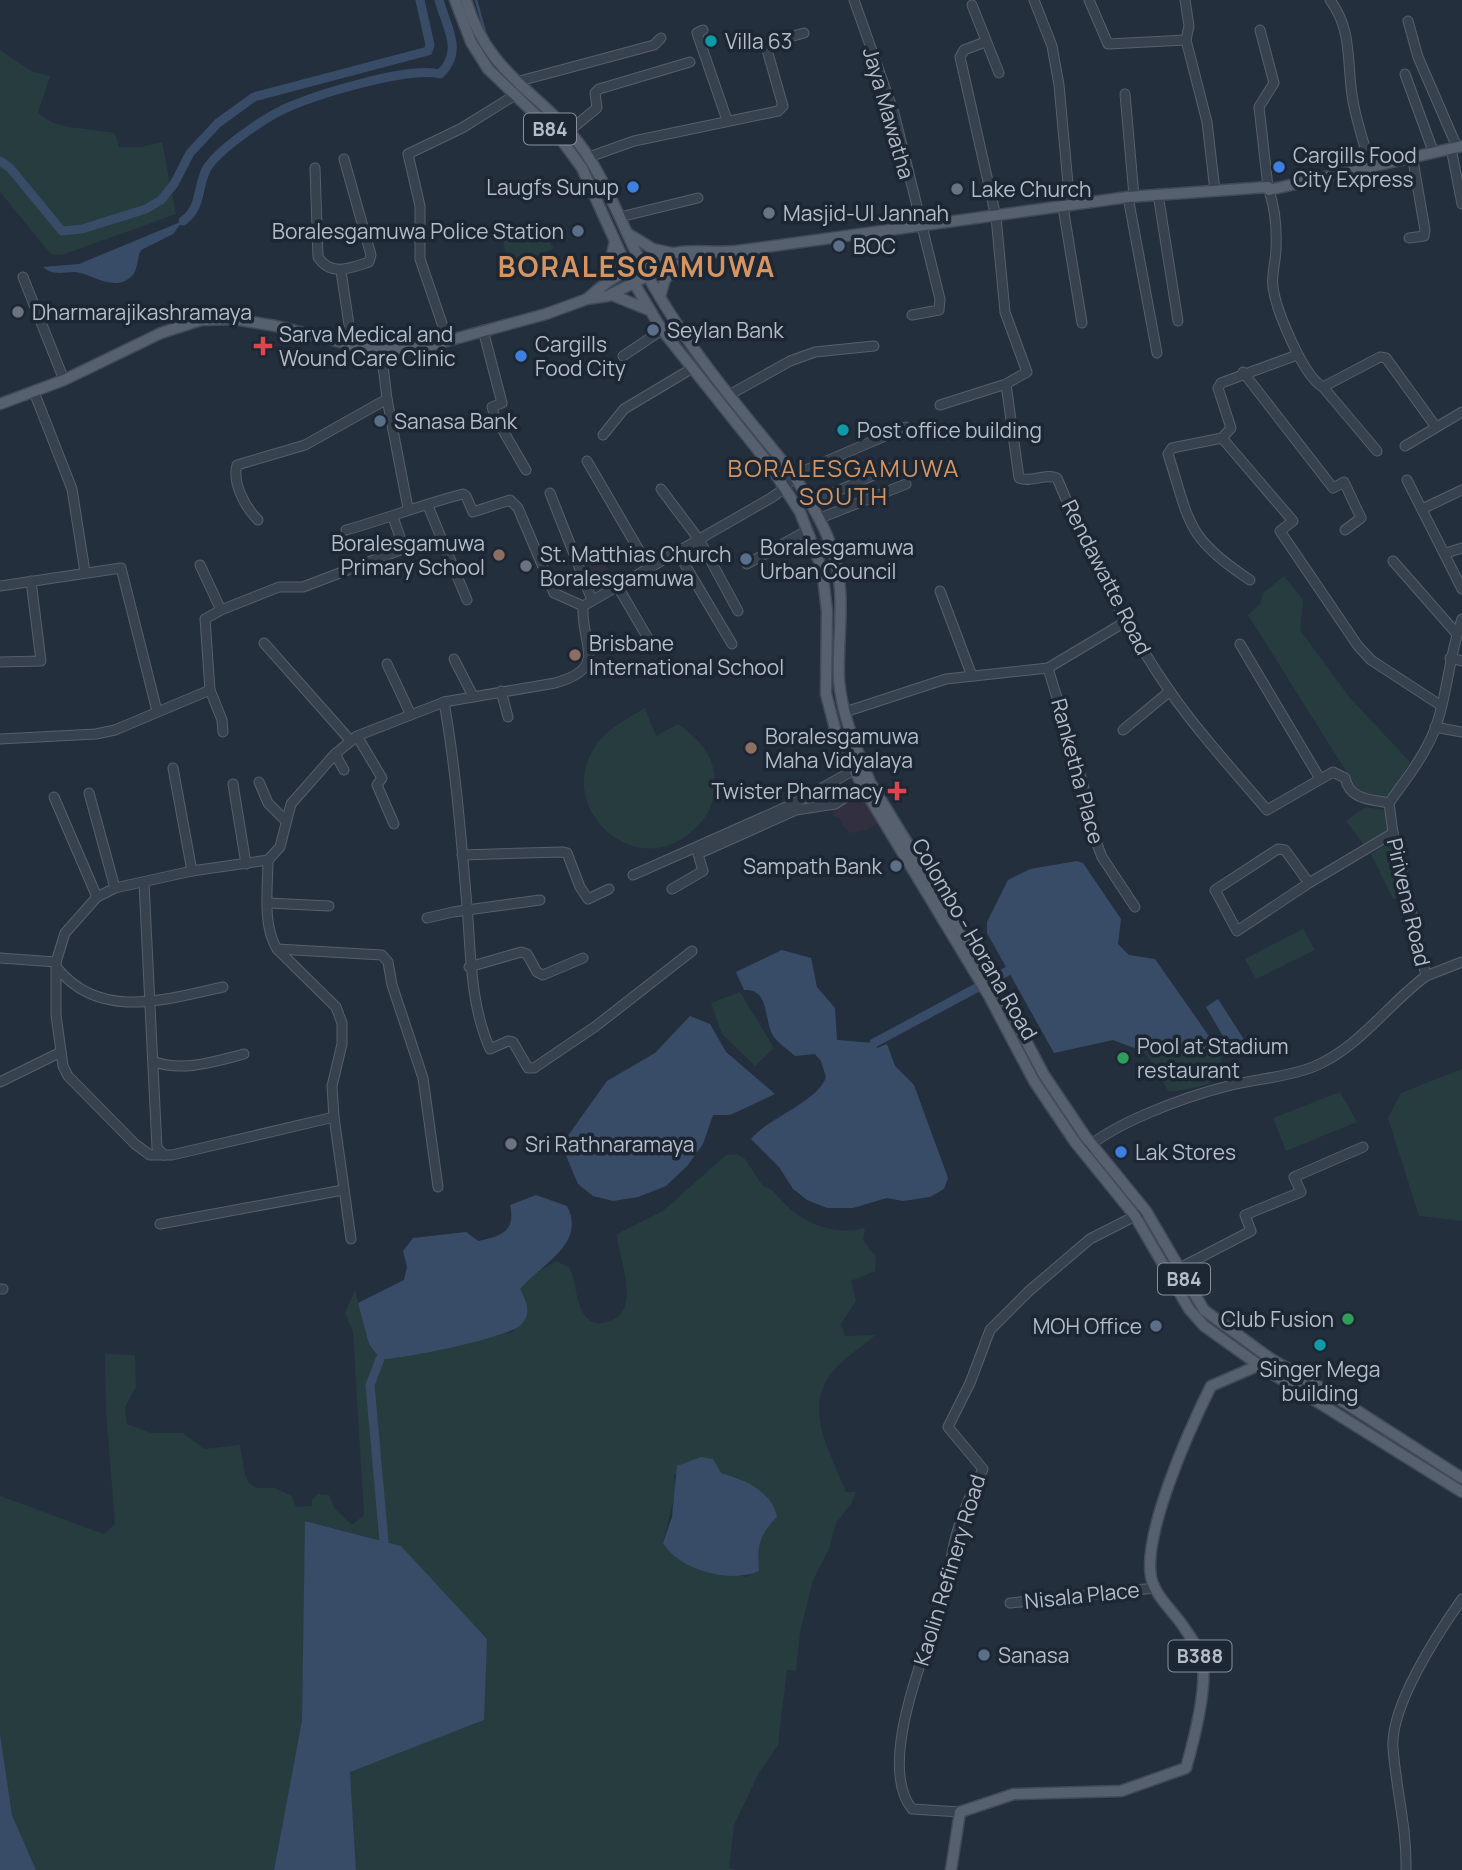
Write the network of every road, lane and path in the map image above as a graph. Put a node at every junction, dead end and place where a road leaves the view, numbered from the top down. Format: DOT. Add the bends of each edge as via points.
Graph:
graph roads {
  1 [pos="455,0"];
  2 [pos="466,0"];
  3 [pos="854,0"];
  4 [pos="1034,0"];
  5 [pos="1089,0"];
  6 [pos="1185,0"];
  7 [pos="1331,0"];
  8 [pos="972,5"];
  9 [pos="1408,21"];
  10 [pos="703,30"];
  11 [pos="1260,30"];
  12 [pos="804,33"];
  13 [pos="662,38"];
  14 [pos="1186,40"];
  15 [pos="985,42"];
  16 [pos="691,62"];
  17 [pos="999,73"];
  18 [pos="1405,75"];
  19 [pos="516,82"];
  20 [pos="1125,94"];
  21 [pos="515,95"];
  22 [pos="727,120"];
  23 [pos="564,135"];
  24 [pos="1457,147"];
  25 [pos="1433,151"];
  26 [pos="1412,155"];
  27 [pos="589,157"];
  28 [pos="344,159"];
  29 [pos="1370,165"];
  30 [pos="314,167"];
  31 [pos="1268,188"];
  32 [pos="1215,191"];
  33 [pos="1158,194"];
  34 [pos="1131,197"];
  35 [pos="698,198"];
  36 [pos="1462,204"];
  37 [pos="1066,206"];
  38 [pos="620,217"];
  39 [pos="996,217"];
  40 [pos="920,226"];
  41 [pos="627,233"];
  42 [pos="1409,238"];
  43 [pos="614,239"];
  44 [pos="711,253"];
  45 [pos="673,254"];
  46 [pos="641,264"];
  47 [pos="678,266"];
  48 [pos="341,271"];
  49 [pos="628,271"];
  50 [pos="647,276"];
  51 [pos="23,277"];
  52 [pos="606,283"];
  53 [pos="634,283"];
  54 [pos="612,295"];
  55 [pos="660,297"];
  56 [pos="587,299"];
  57 [pos="649,310"];
  58 [pos="912,315"];
  59 [pos="1178,321"];
  60 [pos="1082,323"];
  61 [pos="484,330"];
  62 [pos="662,330"];
  63 [pos="449,341"];
  64 [pos="352,345"];
  65 [pos="874,346"];
  66 [pos="382,349"];
  67 [pos="1157,353"];
  68 [pos="1297,355"];
  69 [pos="623,356"];
  70 [pos="691,369"];
  71 [pos="1243,372"];
  72 [pos="64,380"];
  73 [pos="1006,384"];
  74 [pos="1323,387"];
  75 [pos="34,392"];
  76 [pos="729,395"];
  77 [pos="387,399"];
  78 [pos="0,404"];
  79 [pos="940,405"];
  80 [pos="1462,412"];
  81 [pos="906,427"];
  82 [pos="1436,427"];
  83 [pos="603,435"];
  84 [pos="1222,438"];
  85 [pos="1405,446"];
  86 [pos="1377,451"];
  87 [pos="587,461"];
  88 [pos="890,468"];
  89 [pos="526,470"];
  90 [pos="794,475"];
  91 [pos="1407,480"];
  92 [pos="906,484"];
  93 [pos="786,488"];
  94 [pos="661,489"];
  95 [pos="1462,489"];
  96 [pos="550,494"];
  97 [pos="810,503"];
  98 [pos="428,506"];
  99 [pos="408,508"];
  100 [pos="1422,509"];
  101 [pos="393,517"];
  102 [pos="818,519"];
  103 [pos="258,520"];
  104 [pos="346,530"];
  105 [pos="808,530"];
  106 [pos="1345,530"];
  107 [pos="700,541"];
  108 [pos="1462,548"];
  109 [pos="678,553"];
  110 [pos="1446,553"];
  111 [pos="1393,561"];
  112 [pos="747,564"];
  113 [pos="201,565"];
  114 [pos="650,569"];
  115 [pos="85,572"];
  116 [pos="1250,580"];
  117 [pos="31,581"];
  118 [pos="0,586"];
  119 [pos="618,587"];
  120 [pos="1462,589"];
  121 [pos="940,591"];
  122 [pos="467,600"];
  123 [pos="592,600"];
  124 [pos="583,606"];
  125 [pos="221,610"];
  126 [pos="738,611"];
  127 [pos="1462,619"];
  128 [pos="1125,622"];
  129 [pos="1457,634"];
  130 [pos="649,640"];
  131 [pos="264,643"];
  132 [pos="732,643"];
  133 [pos="1241,643"];
  134 [pos="1450,658"];
  135 [pos="454,659"];
  136 [pos="1462,661"];
  137 [pos="0,662"];
  138 [pos="387,664"];
  139 [pos="1048,668"];
  140 [pos="972,676"];
  141 [pos="210,690"];
  142 [pos="501,691"];
  143 [pos="1170,691"];
  144 [pos="473,696"];
  145 [pos="444,702"];
  146 [pos="1440,705"];
  147 [pos="157,711"];
  148 [pos="845,712"];
  149 [pos="411,713"];
  150 [pos="508,717"];
  151 [pos="1436,727"];
  152 [pos="1123,730"];
  153 [pos="223,732"];
  154 [pos="1462,732"];
  155 [pos="353,738"];
  156 [pos="0,739"];
  157 [pos="335,754"];
  158 [pos="173,768"];
  159 [pos="344,770"];
  160 [pos="854,770"];
  161 [pos="1319,777"];
  162 [pos="259,782"];
  163 [pos="233,784"];
  164 [pos="863,786"];
  165 [pos="89,793"];
  166 [pos="54,797"];
  167 [pos="1389,803"];
  168 [pos="286,821"];
  169 [pos="394,824"];
  170 [pos="1393,833"];
  171 [pos="462,855"];
  172 [pos="268,860"];
  173 [pos="246,864"];
  174 [pos="192,871"];
  175 [pos="633,875"];
  176 [pos="144,883"];
  177 [pos="1309,883"];
  178 [pos="116,888"];
  179 [pos="609,889"];
  180 [pos="672,889"];
  181 [pos="97,897"];
  182 [pos="540,900"];
  183 [pos="268,903"];
  184 [pos="329,906"];
  185 [pos="1135,907"];
  186 [pos="467,910"];
  187 [pos="427,918"];
  188 [pos="277,949"];
  189 [pos="692,951"];
  190 [pos="0,958"];
  191 [pos="583,958"];
  192 [pos="1462,962"];
  193 [pos="57,965"];
  194 [pos="469,967"];
  195 [pos="981,973"];
  196 [pos="1426,976"];
  197 [pos="223,987"];
  198 [pos="993,993"];
  199 [pos="150,1003"];
  200 [pos="61,1052"];
  201 [pos="244,1054"];
  202 [pos="155,1062"];
  203 [pos="0,1082"];
  204 [pos="334,1117"];
  205 [pos="1091,1143"];
  206 [pos="1363,1147"];
  207 [pos="1083,1152"];
  208 [pos="164,1155"];
  209 [pos="438,1187"];
  210 [pos="343,1190"];
  211 [pos="1140,1214"];
  212 [pos="160,1224"];
  213 [pos="351,1239"];
  214 [pos="1178,1269"];
  215 [pos="1271,1359"];
  216 [pos="1260,1366"];
  217 [pos="1365,1423"];
  218 [pos="1462,1478"];
  219 [pos="1462,1492"];
  220 [pos="1155,1588"];
  221 [pos="1462,1600"];
  222 [pos="1010,1603"];
  223 [pos="960,1812"];
  224 [pos="951,1870"];
  225 [pos="1406,1870"];
  1 -- 21 [label="main road, B84" via="471,42 488,69"];
  2 -- 19 [label="main road, B84" via="494,59"];
  3 -- 40 [label="street, Jaya Mawatha" via="894,113"];
  4 -- 37 [label="street" via="1052,46 1059,85"];
  5 -- 14 [label="street" via="1108,44"];
  6 -- 14 [label="street"];
  7 -- 29 [label="street" via="1347,35 1352,96"];
  8 -- 15 [label="street"];
  9 -- 24 [label="street" via="1418,57"];
  10 -- 22 [label="street" via="697,33"];
  11 -- 31 [label="street" via="1274,83 1259,107"];
  12 -- 22 [label="street" via="768,43 783,106 778,111"];
  13 -- 19 [label="street" via="654,45"];
  14 -- 32 [label="street" via="1207,122"];
  15 -- 17 [label="street"];
  15 -- 39 [label="street" via="964,50 960,57"];
  16 -- 23 [label="street" via="599,89 597,108"];
  18 -- 25 [label="street"];
  19 -- 23 [label="main road, B84"];
  20 -- 34 [label="street"];
  21 -- 23 [label="main road, B84"];
  21 -- 63 [label="street" via="408,154 420,206 419,259"];
  22 -- 27 [label="street" via="634,141"];
  23 -- 27 [label="main road, B84"];
  23 -- 43 [label="main road, B84"];
  24 -- 25 [label="main road"];
  24 -- 36 [label="street"];
  25 -- 26 [label="main road"];
  26 -- 29 [label="main road"];
  26 -- 42 [label="street" via="1425,230 1424,236"];
  27 -- 38 [label="main road, B84"];
  28 -- 48 [label="street" via="371,255 369,262"];
  29 -- 31 [label="main road"];
  30 -- 48 [label="street" via="318,257 323,265"];
  31 -- 32 [label="main road"];
  31 -- 68 [label="street" via="1274,206 1273,287"];
  32 -- 33 [label="main road"];
  33 -- 34 [label="main road"];
  33 -- 59 [label="street"];
  34 -- 37 [label="main road"];
  34 -- 67 [label="street"];
  35 -- 38 [label="street"];
  37 -- 39 [label="main road"];
  37 -- 60 [label="street"];
  38 -- 41 [label="main road, B84"];
  39 -- 40 [label="main road"];
  39 -- 73 [label="street" via="1004,312 1027,372"];
  40 -- 44 [label="main road"];
  40 -- 58 [label="street, Jaya Mawatha" via="940,299 939,310"];
  41 -- 45 [label="main road" via="653,249"];
  41 -- 46 [label="main road, B84"];
  43 -- 49 [label="main road, B84"];
  43 -- 52 [label="main road" via="615,254"];
  44 -- 45 [label="main road"];
  44 -- 47 [label="main road"];
  45 -- 46 [label="main road"];
  46 -- 49 [label="main road"];
  46 -- 50 [label="main road, B84"];
  47 -- 50 [label="main road"];
  47 -- 55 [label="main road" via="666,279"];
  48 -- 64 [label="street"];
  49 -- 52 [label="main road"];
  49 -- 53 [label="main road, B84"];
  50 -- 53 [label="main road"];
  50 -- 55 [label="main road, Colombo - Horana Road / B84"];
  51 -- 72 [label="street"];
  52 -- 56 [label="main road"];
  53 -- 54 [label="main road"];
  53 -- 57 [label="main road, Colombo - Horana Road / B84"];
  54 -- 56 [label="main road"];
  54 -- 57 [label="main road"];
  55 -- 76 [label="main road, Colombo - Horana Road / B84"];
  56 -- 61 [label="main road"];
  57 -- 62 [label="main road, Colombo - Horana Road / B84"];
  61 -- 63 [label="main road"];
  61 -- 89 [label="street" via="502,403 492,407 495,417"];
  62 -- 69 [label="street"];
  62 -- 70 [label="main road, Colombo - Horana Road / B84"];
  63 -- 66 [label="main road"];
  64 -- 66 [label="main road"];
  64 -- 72 [label="main road" via="276,326 207,318 161,333"];
  65 -- 76 [label="street" via="815,352"];
  66 -- 77 [label="street"];
  68 -- 71 [label="street"];
  68 -- 74 [label="street" via="1314,382"];
  70 -- 83 [label="street" via="624,409"];
  70 -- 93 [label="main road, Colombo - Horana Road / B84"];
  71 -- 84 [label="street" via="1219,388 1231,428"];
  71 -- 106 [label="street" via="1333,488 1344,482 1361,518"];
  72 -- 75 [label="main road"];
  73 -- 79 [label="street"];
  73 -- 128 [label="street, Rendawatte Road" via="1019,478 1057,478"];
  74 -- 82 [label="street" via="1386,358"];
  74 -- 86 [label="street"];
  75 -- 78 [label="main road"];
  75 -- 115 [label="street" via="72,489"];
  76 -- 90 [label="main road, Colombo - Horana Road / B84"];
  77 -- 99 [label="street"];
  77 -- 103 [label="street" via="306,445 237,465 243,498"];
  80 -- 82 [label="street"];
  81 -- 90 [label="street"];
  82 -- 85 [label="street"];
  84 -- 116 [label="street" via="1172,447 1168,454 1192,530 1220,561"];
  84 -- 146 [label="street" via="1293,521 1280,531 1357,646"];
  87 -- 114 [label="street"];
  88 -- 97 [label="street"];
  90 -- 93 [label="street"];
  90 -- 97 [label="main road, Colombo - Horana Road / B84"];
  91 -- 100 [label="street"];
  92 -- 102 [label="street"];
  93 -- 105 [label="main road, Colombo - Horana Road / B84"];
  93 -- 107 [label="street"];
  94 -- 107 [label="street"];
  95 -- 100 [label="street"];
  96 -- 123 [label="street"];
  97 -- 102 [label="main road, Colombo - Horana Road / B84"];
  98 -- 99 [label="street"];
  98 -- 122 [label="street"];
  98 -- 124 [label="street" via="463,494 473,512 514,502 554,593"];
  99 -- 101 [label="street"];
  100 -- 110 [label="street"];
  101 -- 104 [label="street"];
  101 -- 125 [label="street" via="403,547 400,550 303,587 279,587"];
  102 -- 148 [label="main road, Colombo - Horana Road / B84" via="833,551 840,585 839,680"];
  105 -- 112 [label="street"];
  105 -- 160 [label="main road, Colombo - Horana Road / B84" via="822,569 828,706"];
  107 -- 109 [label="street"];
  107 -- 126 [label="street"];
  108 -- 110 [label="street"];
  109 -- 114 [label="street"];
  109 -- 132 [label="street"];
  110 -- 120 [label="street"];
  111 -- 129 [label="street"];
  113 -- 125 [label="street"];
  114 -- 119 [label="street"];
  115 -- 117 [label="street"];
  115 -- 147 [label="street" via="121,568"];
  117 -- 118 [label="street"];
  117 -- 137 [label="street" via="41,661"];
  119 -- 123 [label="street"];
  119 -- 130 [label="street"];
  121 -- 140 [label="street"];
  123 -- 124 [label="street"];
  124 -- 142 [label="street" via="590,651 586,668 555,683"];
  125 -- 141 [label="street" via="205,619"];
  127 -- 129 [label="street"];
  128 -- 139 [label="street"];
  128 -- 143 [label="street, Rendawatte Road"];
  129 -- 134 [label="street"];
  131 -- 155 [label="street"];
  133 -- 161 [label="street"];
  134 -- 136 [label="street"];
  134 -- 146 [label="street"];
  135 -- 144 [label="street"];
  138 -- 149 [label="street"];
  139 -- 140 [label="street"];
  139 -- 185 [label="street, Ranketha Place" via="1084,788 1090,826 1102,858"];
  140 -- 148 [label="street" via="915,687"];
  141 -- 147 [label="street"];
  141 -- 153 [label="street"];
  142 -- 144 [label="street"];
  142 -- 150 [label="street"];
  143 -- 152 [label="street"];
  143 -- 161 [label="street, Rendawatte Road" via="1267,810"];
  144 -- 145 [label="street"];
  145 -- 149 [label="street"];
  145 -- 171 [label="street" via="458,783"];
  146 -- 151 [label="street"];
  147 -- 156 [label="street" via="96,734"];
  148 -- 195 [label="main road, Colombo - Horana Road / B84" via="870,782"];
  149 -- 155 [label="street"];
  151 -- 154 [label="street"];
  151 -- 167 [label="street" via="1422,758"];
  155 -- 157 [label="street"];
  155 -- 169 [label="street" via="382,778 377,785"];
  157 -- 159 [label="street"];
  157 -- 168 [label="street" via="301,789"];
  158 -- 174 [label="street"];
  160 -- 164 [label="main road, Colombo - Horana Road / B84"];
  160 -- 175 [label="street" via="793,804"];
  161 -- 167 [label="street" via="1333,772 1345,778 1348,789 1358,797"];
  162 -- 168 [label="street" via="268,803"];
  163 -- 173 [label="street"];
  164 -- 180 [label="street" via="843,800 796,810 698,854 703,871"];
  164 -- 195 [label="main road, Colombo - Horana Road / B84"];
  165 -- 178 [label="street"];
  166 -- 181 [label="street"];
  167 -- 170 [label="street, Pirivena Road"];
  168 -- 172 [label="street" via="280,847"];
  170 -- 177 [label="street"];
  170 -- 196 [label="street, Pirivena Road"];
  171 -- 179 [label="street" via="567,853 588,899"];
  171 -- 186 [label="street"];
  172 -- 173 [label="street"];
  172 -- 183 [label="street"];
  173 -- 174 [label="street"];
  174 -- 176 [label="street"];
  176 -- 178 [label="street"];
  176 -- 199 [label="street"];
  177 -- 177 [label="street" via="1237,931 1215,890 1278,849 1285,850"];
  178 -- 181 [label="street"];
  181 -- 193 [label="street" via="65,933"];
  182 -- 186 [label="street"];
  183 -- 184 [label="street"];
  183 -- 188 [label="street" via="270,937"];
  186 -- 187 [label="street"];
  186 -- 194 [label="street"];
  188 -- 204 [label="street" via="324,992 339,1016 342,1044 332,1087"];
  188 -- 209 [label="street" via="382,955 388,962 423,1078"];
  189 -- 194 [label="street" via="534,1068 523,1063 513,1042 490,1049"];
  190 -- 193 [label="street"];
  191 -- 194 [label="street" via="543,975 521,952"];
  192 -- 196 [label="street"];
  193 -- 199 [label="street" via="74,982 114,1003"];
  193 -- 200 [label="street"];
  195 -- 198 [label="main road, Colombo - Horana Road / B84"];
  196 -- 205 [label="street, Pirivena Road" via="1358,1039 1313,1067 1225,1087 1165,1107"];
  197 -- 199 [label="street"];
  198 -- 205 [label="main road, Colombo - Horana Road / B84"];
  198 -- 207 [label="main road, Colombo - Horana Road / B84" via="1034,1081"];
  199 -- 202 [label="street"];
  200 -- 203 [label="street"];
  200 -- 208 [label="street" via="68,1076 135,1144 150,1155"];
  201 -- 202 [label="street" via="201,1064"];
  202 -- 208 [label="street" via="157,1148"];
  204 -- 208 [label="street"];
  204 -- 210 [label="street"];
  205 -- 207 [label="street, Pirivena Road"];
  205 -- 211 [label="main road, Colombo - Horana Road / B84"];
  206 -- 214 [label="street" via="1294,1177 1301,1192 1245,1215 1251,1231"];
  207 -- 211 [label="main road, Colombo - Horana Road / B84"];
  210 -- 212 [label="street"];
  210 -- 213 [label="street"];
  211 -- 214 [label="main road, Colombo - Horana Road / B84"];
  211 -- 216 [label="main road, Colombo - Horana Road / B84" via="1195,1317"];
  211 -- 223 [label="street, Kaolin Refinery Road" via="1090,1239 990,1330 948,1427 982,1469 959,1524 948,1584 909,1695 901,1751 902,1785 912,1809"];
  214 -- 215 [label="main road, Colombo - Horana Road / B84" via="1204,1310"];
  215 -- 216 [label="main road"];
  215 -- 217 [label="main road, Colombo - Horana Road / B84"];
  216 -- 217 [label="main road, Colombo - Horana Road / B84"];
  216 -- 220 [label="main road" via="1211,1386 1191,1426 1153,1537"];
  217 -- 218 [label="main road, Colombo - Horana Road / B84"];
  217 -- 219 [label="main road, Colombo - Horana Road / B84"];
  220 -- 222 [label="street, Nisala Place"];
  220 -- 223 [label="main road, B388" via="1203,1661 1186,1768 1121,1791 1014,1794"];
  221 -- 225 [label="street" via="1423,1659 1396,1723 1393,1746 1405,1819"];
  223 -- 224 [label="main road"];
}
